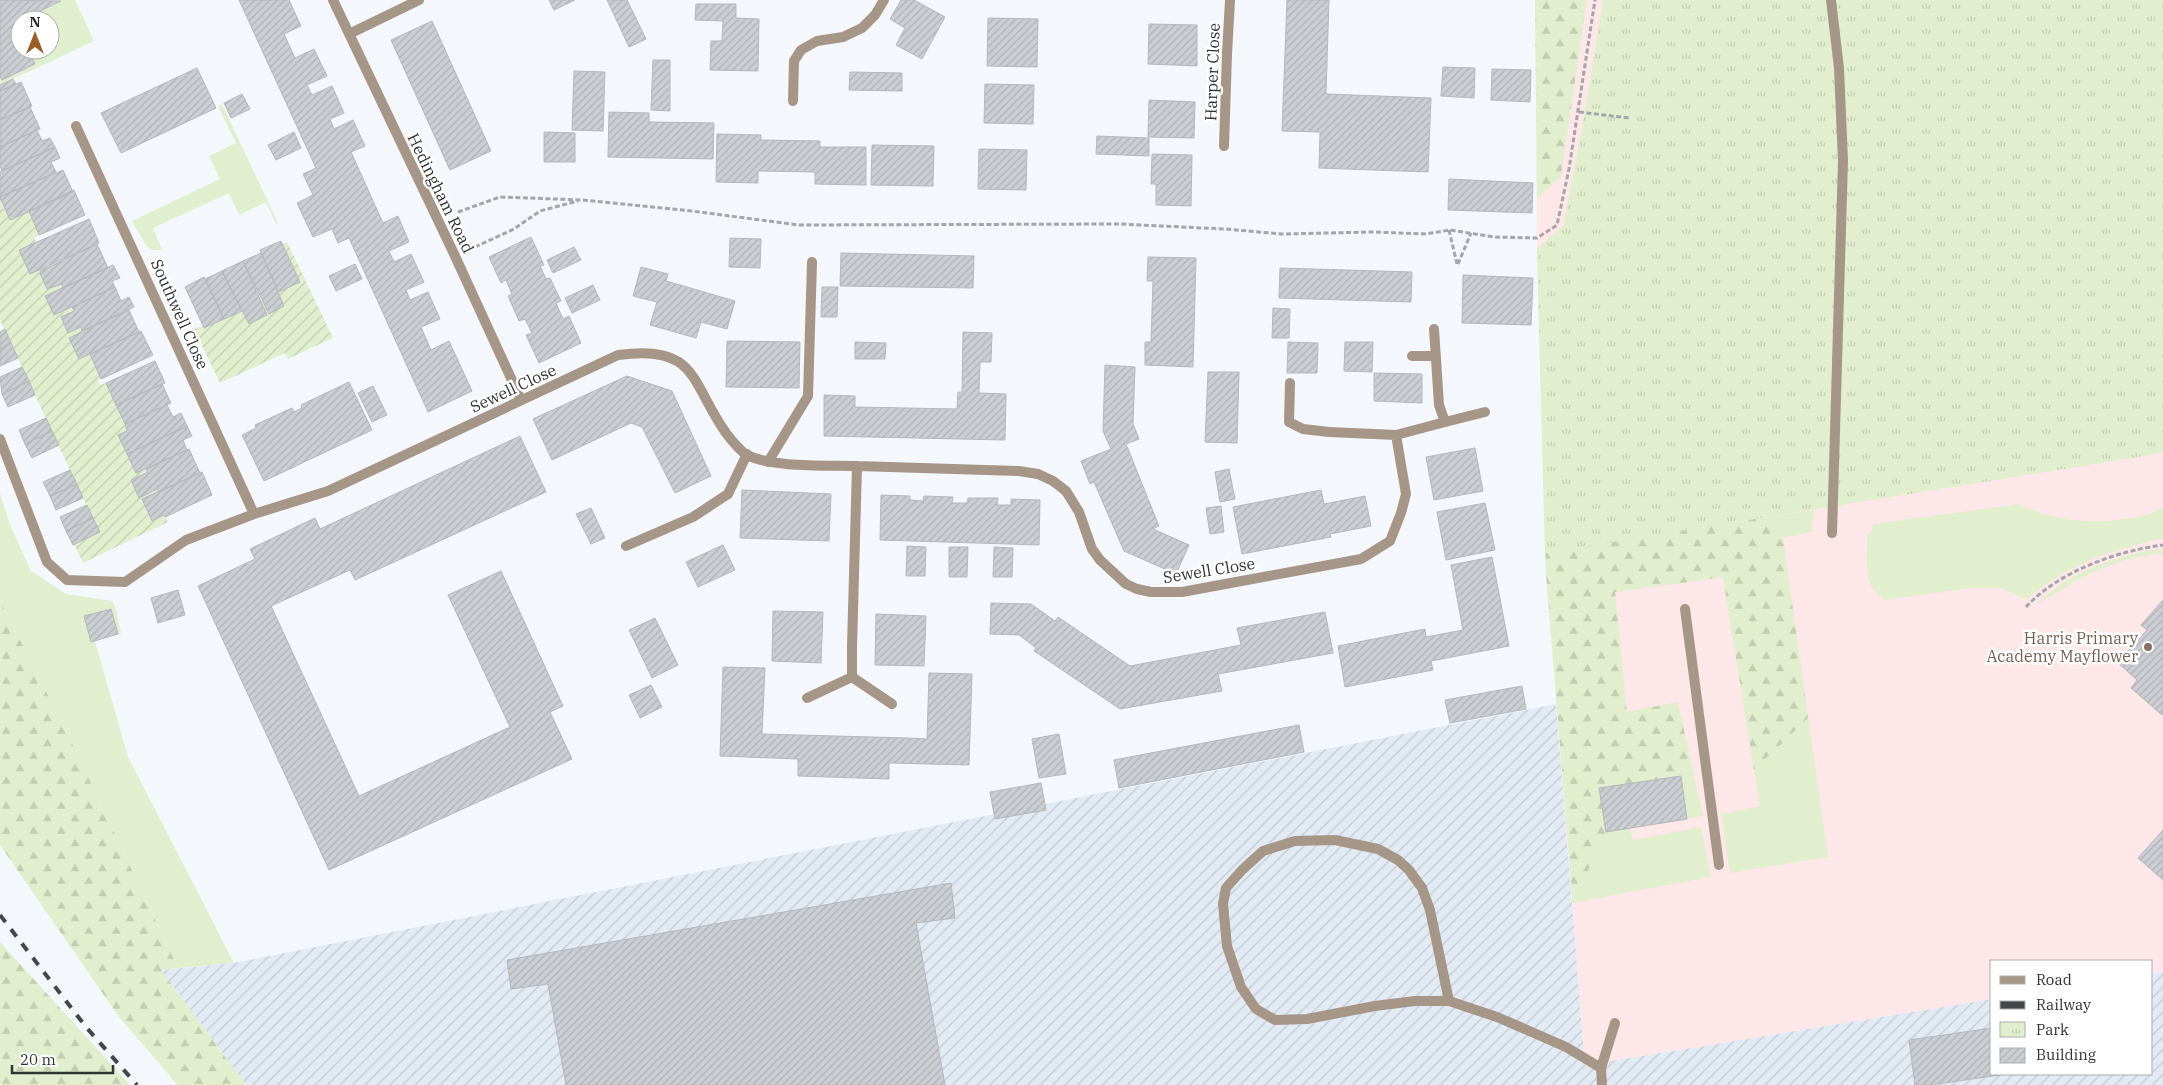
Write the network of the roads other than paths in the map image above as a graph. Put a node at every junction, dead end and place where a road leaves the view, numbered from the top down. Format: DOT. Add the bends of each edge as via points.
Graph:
graph roads {
  1 [pos="333,0"];
  2 [pos="418,0"];
  3 [pos="884,0"];
  4 [pos="1230,0"];
  5 [pos="1831,0"];
  6 [pos="349,34"];
  7 [pos="793,101"];
  8 [pos="76,126"];
  9 [pos="1224,146"];
  10 [pos="812,262"];
  11 [pos="1434,329"];
  12 [pos="1412,356"];
  13 [pos="1436,356"];
  14 [pos="1290,383"];
  15 [pos="521,400"];
  16 [pos="1485,412"];
  17 [pos="1445,422"];
  18 [pos="1396,435"];
  19 [pos="0,439"];
  20 [pos="747,454"];
  21 [pos="768,462"];
  22 [pos="857,466"];
  23 [pos="254,514"];
  24 [pos="1832,533"];
  25 [pos="626,546"];
  26 [pos="1685,609"];
  27 [pos="852,677"];
  28 [pos="808,698"];
  29 [pos="892,704"];
  30 [pos="1719,865"];
  31 [pos="1449,1001"];
  32 [pos="1615,1023"];
  33 [pos="1601,1068"];
  34 [pos="1602,1085"];
  1 -- 6 [label="street, Hedingham Road"];
  2 -- 6 [label="street"];
  3 -- 7 [label="street" via="875,16 862,28 843,37 817,41 802,50 794,61"];
  4 -- 9 [label="street, Harper Close"];
  5 -- 24 [label="street" via="1839,68 1843,161"];
  6 -- 15 [label="street, Hedingham Road"];
  8 -- 23 [label="street, Southwell Close"];
  10 -- 21 [label="street" via="808,396"];
  11 -- 13 [label="street"];
  12 -- 13 [label="street"];
  13 -- 17 [label="street" via="1439,405"];
  14 -- 18 [label="street" via="1289,422 1303,429"];
  15 -- 20 [label="street, Sewell Close" via="618,355 663,354 682,364 696,378 720,425 732,442"];
  15 -- 23 [label="street, Sewell Close" via="328,491"];
  16 -- 17 [label="street"];
  17 -- 18 [label="street"];
  18 -- 22 [label="street, Sewell Close" via="1406,494 1390,541 1361,560 1182,592 1137,589 1117,577 1092,549 1079,512 1066,491 1038,474"];
  19 -- 23 [label="street, Sewell Close" via="47,562 67,580 124,582 186,540"];
  20 -- 21 [label="street, Sewell Close"];
  20 -- 25 [label="street" via="728,494 693,517"];
  21 -- 22 [label="street, Sewell Close"];
  22 -- 27 [label="street"];
  26 -- 30 [label="street"];
  27 -- 28 [label="street"];
  27 -- 29 [label="street"];
  31 -- 31 [label="street" via="1399,1003 1307,1019 1275,1020 1256,1009 1241,987 1226,946 1223,904 1226,888 1263,851 1295,841 1335,840 1378,849 1398,860 1422,888 1430,910"];
  31 -- 33 [label="street" via="1489,1014 1566,1047"];
  32 -- 33 [label="street"];
  33 -- 34 [label="street"];
}
